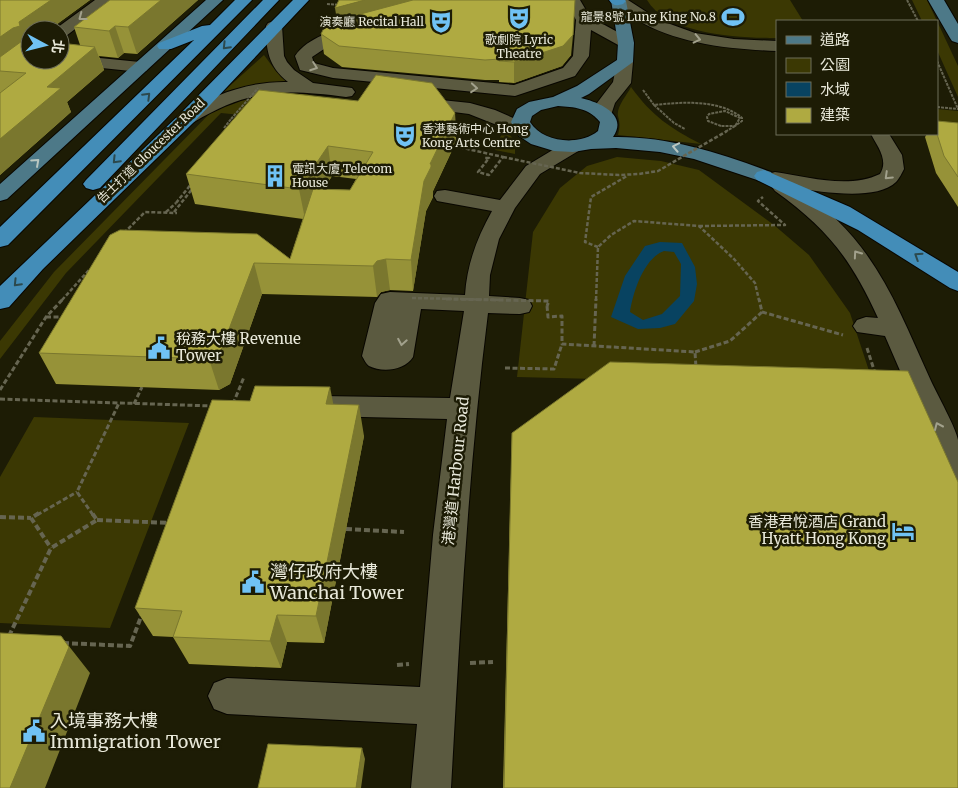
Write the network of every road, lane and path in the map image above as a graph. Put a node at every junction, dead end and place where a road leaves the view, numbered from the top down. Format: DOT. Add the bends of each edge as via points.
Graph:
graph roads {
  1 [pos="105,0"];
  2 [pos="215,0"];
  3 [pos="244,0"];
  4 [pos="301,0"];
  5 [pos="571,0"];
  6 [pos="618,0"];
  7 [pos="907,0"];
  8 [pos="936,0"];
  9 [pos="327,4"];
  10 [pos="342,5"];
  11 [pos="266,6"];
  12 [pos="584,20"];
  13 [pos="917,20"];
  14 [pos="219,24"];
  15 [pos="375,24"];
  16 [pos="70,26"];
  17 [pos="274,26"];
  18 [pos="958,38"];
  19 [pos="626,43"];
  20 [pos="165,46"];
  21 [pos="776,46"];
  22 [pos="70,60"];
  23 [pos="625,62"];
  24 [pos="938,63"];
  25 [pos="140,67"];
  26 [pos="412,82"];
  27 [pos="306,86"];
  28 [pos="642,86"];
  29 [pos="258,88"];
  30 [pos="364,94"];
  31 [pos="549,103"];
  32 [pos="938,107"];
  33 [pos="470,109"];
  34 [pos="958,109"];
  35 [pos="604,114"];
  36 [pos="186,118"];
  37 [pos="230,127"];
  38 [pos="527,133"];
  39 [pos="881,135"];
  40 [pos="582,144"];
  41 [pos="454,146"];
  42 [pos="503,157"];
  43 [pos="486,159"];
  44 [pos="533,170"];
  45 [pos="627,176"];
  46 [pos="764,176"];
  47 [pos="194,181"];
  48 [pos="197,184"];
  49 [pos="0,195"];
  50 [pos="445,196"];
  51 [pos="762,204"];
  52 [pos="505,207"];
  53 [pos="166,213"];
  54 [pos="173,213"];
  55 [pos="177,213"];
  56 [pos="699,226"];
  57 [pos="118,238"];
  58 [pos="0,240"];
  59 [pos="598,247"];
  60 [pos="35,264"];
  61 [pos="92,267"];
  62 [pos="958,283"];
  63 [pos="412,300"];
  64 [pos="0,301"];
  65 [pos="477,305"];
  66 [pos="520,306"];
  67 [pos="762,312"];
  68 [pos="46,317"];
  69 [pos="64,317"];
  70 [pos="896,328"];
  71 [pos="861,335"];
  72 [pos="562,344"];
  73 [pos="594,346"];
  74 [pos="695,352"];
  75 [pos="504,368"];
  76 [pos="876,375"];
  77 [pos="696,376"];
  78 [pos="244,377"];
  79 [pos="142,387"];
  80 [pos="0,390"];
  81 [pos="0,399"];
  82 [pos="119,403"];
  83 [pos="134,404"];
  84 [pos="226,405"];
  85 [pos="292,405"];
  86 [pos="217,406"];
  87 [pos="462,409"];
  88 [pos="958,470"];
  89 [pos="77,492"];
  90 [pos="0,517"];
  91 [pos="31,518"];
  92 [pos="97,520"];
  93 [pos="174,524"];
  94 [pos="346,529"];
  95 [pos="404,532"];
  96 [pos="51,548"];
  97 [pos="143,611"];
  98 [pos="16,641"];
  99 [pos="54,643"];
  100 [pos="227,696"];
  101 [pos="437,706"];
  102 [pos="431,788"];
  1 -- 16 [label="street, one-way"];
  2 -- 20 [label="main road"];
  3 -- 14 [label="highway"];
  4 -- 17 [label="highway, 告士打道 Gloucester Road"];
  5 -- 12 [label="street"];
  6 -- 19 [label="main road"];
  6 -- 21 [label="street, one-way" via="660,27 683,35 726,44"];
  7 -- 13 [label="path"];
  8 -- 18 [label="main road"];
  9 -- 10 [label="path"];
  11 -- 60 [label="highway, one-way" via="92,184 57,224"];
  12 -- 19 [label="street"];
  26 -- 12 [label="street, one-way" via="515,91 569,72 581,56"];
  14 -- 20 [label="highway"];
  58 -- 14 [label="highway, one-way"];
  15 -- 26 [label="street, one-way" via="334,35 312,47 303,56 306,66 333,74"];
  17 -- 27 [label="street" via="276,60 284,72"];
  17 -- 36 [label="highway, 告士打道 Gloucester Road"];
  19 -- 23 [label="main road"];
  20 -- 25 [label="main road"];
  22 -- 25 [label="street"];
  23 -- 31 [label="main road" via="583,90"];
  23 -- 35 [label="street" via="622,83 606,103"];
  24 -- 34 [label="path"];
  49 -- 25 [label="main road, one-way"];
  26 -- 33 [label="street" via="397,99"];
  27 -- 30 [label="street"];
  27 -- 36 [label="street" via="242,91 219,99"];
  28 -- 45 [label="path, bridge" via="654,105 678,103 732,110 742,118 742,121 737,125 721,126 708,121 709,114 724,111 740,118 735,126 658,171"];
  29 -- 37 [label="path, bridge" via="224,128"];
  31 -- 33 [label="street"];
  31 -- 35 [label="main road" via="583,104"];
  31 -- 38 [label="main road" via="527,110 523,115 521,120"];
  32 -- 34 [label="path"];
  33 -- 38 [label="street"];
  35 -- 40 [label="main road" via="609,122 608,132 599,140"];
  36 -- 60 [label="highway, 告士打道 Gloucester Road"];
  38 -- 40 [label="main road" via="549,144"];
  38 -- 44 [label="street"];
  39 -- 46 [label="street, one-way" via="891,154 894,168 887,179 873,186 846,187"];
  40 -- 44 [label="street, 港灣道 Harbour Road"];
  46 -- 40 [label="main road, one-way" via="677,147 631,142"];
  41 -- 42 [label="path"];
  42 -- 43 [label="path" via="489,175 478,172"];
  42 -- 45 [label="path, bridge" via="556,169"];
  44 -- 52 [label="street, 港灣道 Harbour Road"];
  45 -- 59 [label="path" via="591,197 585,242"];
  62 -- 46 [label="highway, one-way" via="858,220"];
  70 -- 46 [label="street, one-way" via="868,271 851,246 818,211"];
  47 -- 53 [label="path, bridge"];
  48 -- 54 [label="path"];
  50 -- 52 [label="street"];
  51 -- 56 [label="path" via="785,225"];
  52 -- 65 [label="street, 港灣道 Harbour Road" via="488,239 478,274"];
  53 -- 54 [label="path"];
  53 -- 57 [label="path" via="145,212"];
  54 -- 55 [label="path"];
  56 -- 59 [label="path" via="634,221 611,234"];
  56 -- 67 [label="path" via="755,283"];
  59 -- 73 [label="path"];
  60 -- 64 [label="highway, 告士打道 Gloucester Road, one-way"];
  61 -- 68 [label="path"];
  63 -- 65 [label="street"];
  63 -- 72 [label="path, bridge" via="548,301 548,317 562,316"];
  65 -- 66 [label="street"];
  65 -- 87 [label="street, 港灣道 Harbour Road"];
  67 -- 71 [label="path" via="828,332"];
  67 -- 74 [label="path" via="730,340"];
  68 -- 69 [label="path"];
  68 -- 80 [label="path"];
  70 -- 71 [label="street"];
  88 -- 70 [label="street, one-way"];
  71 -- 76 [label="path"];
  72 -- 73 [label="path"];
  72 -- 75 [label="path" via="554,369"];
  73 -- 74 [label="path"];
  74 -- 77 [label="path"];
  78 -- 84 [label="path" via="234,404"];
  79 -- 83 [label="path"];
  81 -- 82 [label="path"];
  82 -- 83 [label="path"];
  82 -- 89 [label="path"];
  83 -- 86 [label="path"];
  85 -- 87 [label="street"];
  87 -- 101 [label="street, 港灣道 Harbour Road"];
  89 -- 91 [label="path"];
  89 -- 92 [label="path"];
  90 -- 91 [label="path"];
  91 -- 96 [label="path"];
  92 -- 93 [label="path"];
  92 -- 96 [label="path"];
  94 -- 95 [label="path"];
  96 -- 98 [label="path" via="7,641"];
  97 -- 99 [label="path" via="130,646"];
  100 -- 101 [label="street"];
  101 -- 102 [label="street, 港灣道 Harbour Road"];
}
